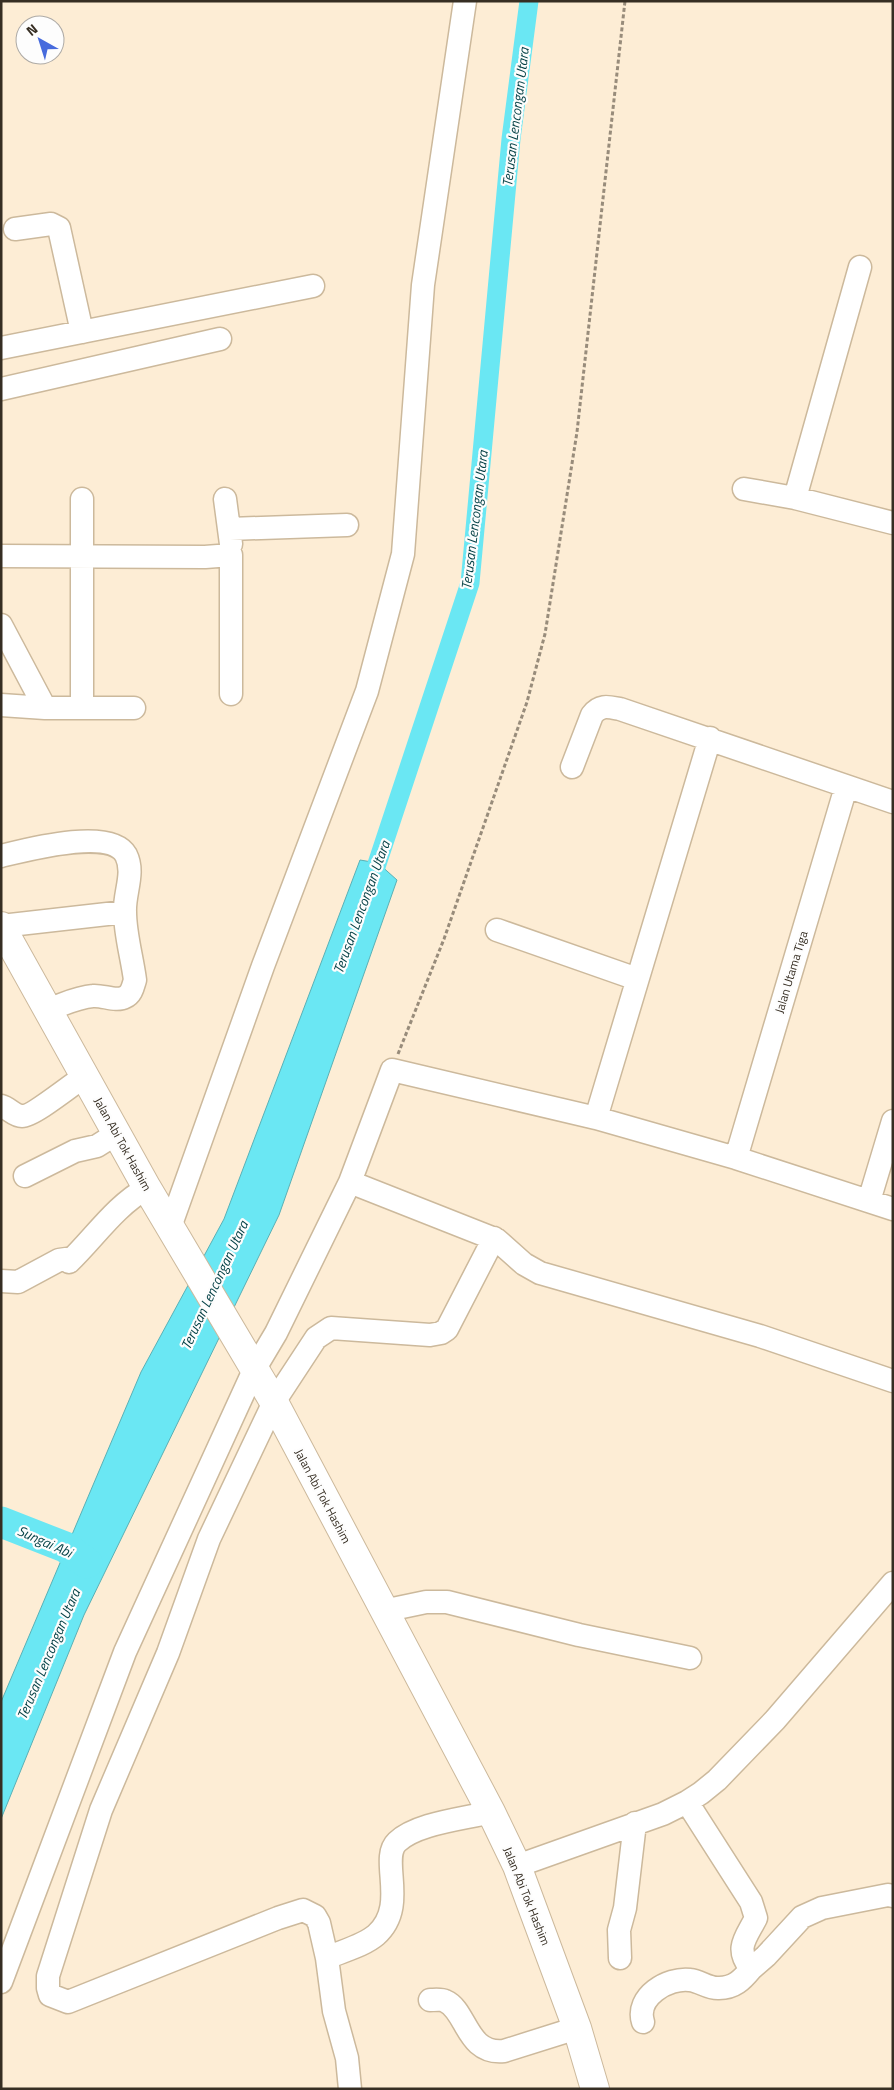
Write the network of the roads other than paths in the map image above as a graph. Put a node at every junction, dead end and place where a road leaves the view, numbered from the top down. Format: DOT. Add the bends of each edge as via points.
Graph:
graph roads {
  1 [pos="465,1"];
  2 [pos="15,229"];
  3 [pos="860,267"];
  4 [pos="313,286"];
  5 [pos="82,332"];
  6 [pos="220,339"];
  7 [pos="1,348"];
  8 [pos="1,389"];
  9 [pos="744,489"];
  10 [pos="795,498"];
  11 [pos="82,499"];
  12 [pos="225,499"];
  13 [pos="893,523"];
  14 [pos="347,525"];
  15 [pos="230,529"];
  16 [pos="231,555"];
  17 [pos="1,556"];
  18 [pos="82,556"];
  19 [pos="1,625"];
  20 [pos="232,694"];
  21 [pos="1,705"];
  22 [pos="46,708"];
  23 [pos="82,708"];
  24 [pos="134,708"];
  25 [pos="710,738"];
  26 [pos="572,767"];
  27 [pos="846,787"];
  28 [pos="893,802"];
  29 [pos="1,856"];
  30 [pos="125,912"];
  31 [pos="1,926"];
  32 [pos="498,930"];
  33 [pos="637,979"];
  34 [pos="47,1010"];
  35 [pos="85,1076"];
  36 [pos="1,1106"];
  37 [pos="596,1118"];
  38 [pos="893,1121"];
  39 [pos="116,1134"];
  40 [pos="736,1158"];
  41 [pos="25,1176"];
  42 [pos="350,1182"];
  43 [pos="147,1188"];
  44 [pos="869,1201"];
  45 [pos="893,1209"];
  46 [pos="170,1227"];
  47 [pos="494,1238"];
  48 [pos="1,1281"];
  49 [pos="248,1360"];
  50 [pos="893,1381"];
  51 [pos="274,1402"];
  52 [pos="893,1583"];
  53 [pos="383,1611"];
  54 [pos="690,1658"];
  55 [pos="687,1802"];
  56 [pos="491,1812"];
  57 [pos="635,1823"];
  58 [pos="518,1866"];
  59 [pos="893,1896"];
  60 [pos="327,1958"];
  61 [pos="620,1958"];
  62 [pos="751,1969"];
  63 [pos="1,1982"];
  64 [pos="430,2000"];
  65 [pos="643,2022"];
  66 [pos="577,2028"];
  67 [pos="350,2089"];
  68 [pos="594,2089"];
  1 -- 46 [label="street" via="423,285 403,554 367,691 263,966"];
  2 -- 5 [label="street" via="51,224 59,228"];
  3 -- 10 [label="street"];
  4 -- 5 [label="street"];
  5 -- 7 [label="street"];
  6 -- 8 [label="street"];
  9 -- 10 [label="street"];
  10 -- 13 [label="street"];
  11 -- 18 [label="street"];
  12 -- 15 [label="street"];
  14 -- 15 [label="street"];
  15 -- 16 [label="street"];
  16 -- 18 [label="street" via="205,558"];
  16 -- 20 [label="street"];
  17 -- 18 [label="street"];
  18 -- 23 [label="street"];
  19 -- 22 [label="street"];
  21 -- 22 [label="street"];
  22 -- 23 [label="street"];
  23 -- 24 [label="street"];
  25 -- 26 [label="street" via="620,709 600,707 588,723"];
  25 -- 27 [label="street"];
  25 -- 33 [label="street"];
  27 -- 28 [label="street"];
  27 -- 40 [label="street, Jalan Utama Tiga"];
  29 -- 30 [label="street" via="42,846 92,842 120,847 126,855 130,877"];
  30 -- 31 [label="street"];
  30 -- 34 [label="street" via="135,980 129,994 118,998 80,998"];
  31 -- 34 [label="main road, Jalan Abi Tok Hashim"];
  32 -- 33 [label="street"];
  33 -- 37 [label="street"];
  34 -- 35 [label="main road, Jalan Abi Tok Hashim"];
  35 -- 36 [label="street" via="29,1116 17,1115"];
  35 -- 39 [label="main road, Jalan Abi Tok Hashim"];
  37 -- 40 [label="street"];
  37 -- 42 [label="street" via="392,1070"];
  38 -- 44 [label="street"];
  39 -- 41 [label="street" via="97,1146 75,1151"];
  39 -- 43 [label="main road, Jalan Abi Tok Hashim"];
  40 -- 44 [label="street"];
  42 -- 47 [label="street"];
  42 -- 49 [label="street" via="276,1333"];
  43 -- 46 [label="main road, Jalan Abi Tok Hashim"];
  43 -- 48 [label="street" via="120,1206 70,1262 59,1260 18,1282"];
  44 -- 45 [label="street"];
  46 -- 49 [label="main road, Jalan Abi Tok Hashim"];
  47 -- 50 [label="street" via="524,1264 540,1273 760,1336"];
  47 -- 51 [label="street" via="447,1329 430,1335 331,1328 316,1338"];
  49 -- 51 [label="main road, Jalan Abi Tok Hashim"];
  49 -- 63 [label="street" via="125,1652"];
  51 -- 53 [label="main road, Jalan Abi Tok Hashim"];
  51 -- 60 [label="street" via="209,1539 168,1653 102,1810 56,1949 48,1988 50,1995 68,2002 303,1910 315,1916 319,1923"];
  52 -- 55 [label="street" via="775,1720 717,1780"];
  53 -- 54 [label="street" via="426,1602 447,1602 579,1635"];
  53 -- 56 [label="main road, Jalan Abi Tok Hashim"];
  55 -- 57 [label="street"];
  55 -- 62 [label="street" via="751,1902 756,1918 741,1948 743,1960"];
  56 -- 58 [label="main road, Jalan Abi Tok Hashim"];
  56 -- 60 [label="street" via="417,1830 395,1844 389,1856 393,1896 385,1925 375,1936"];
  57 -- 58 [label="street"];
  57 -- 61 [label="street" via="625,1908 619,1930"];
  58 -- 66 [label="main road, Jalan Abi Tok Hashim"];
  59 -- 62 [label="street" via="822,1908 802,1916"];
  60 -- 67 [label="street"];
  62 -- 65 [label="street" via="742,1981 720,1988 678,1979 661,1987 649,1996 642,2009"];
  64 -- 66 [label="street" via="451,2005 471,2035 494,2052 504,2052"];
  66 -- 68 [label="main road, Jalan Abi Tok Hashim"];
}
